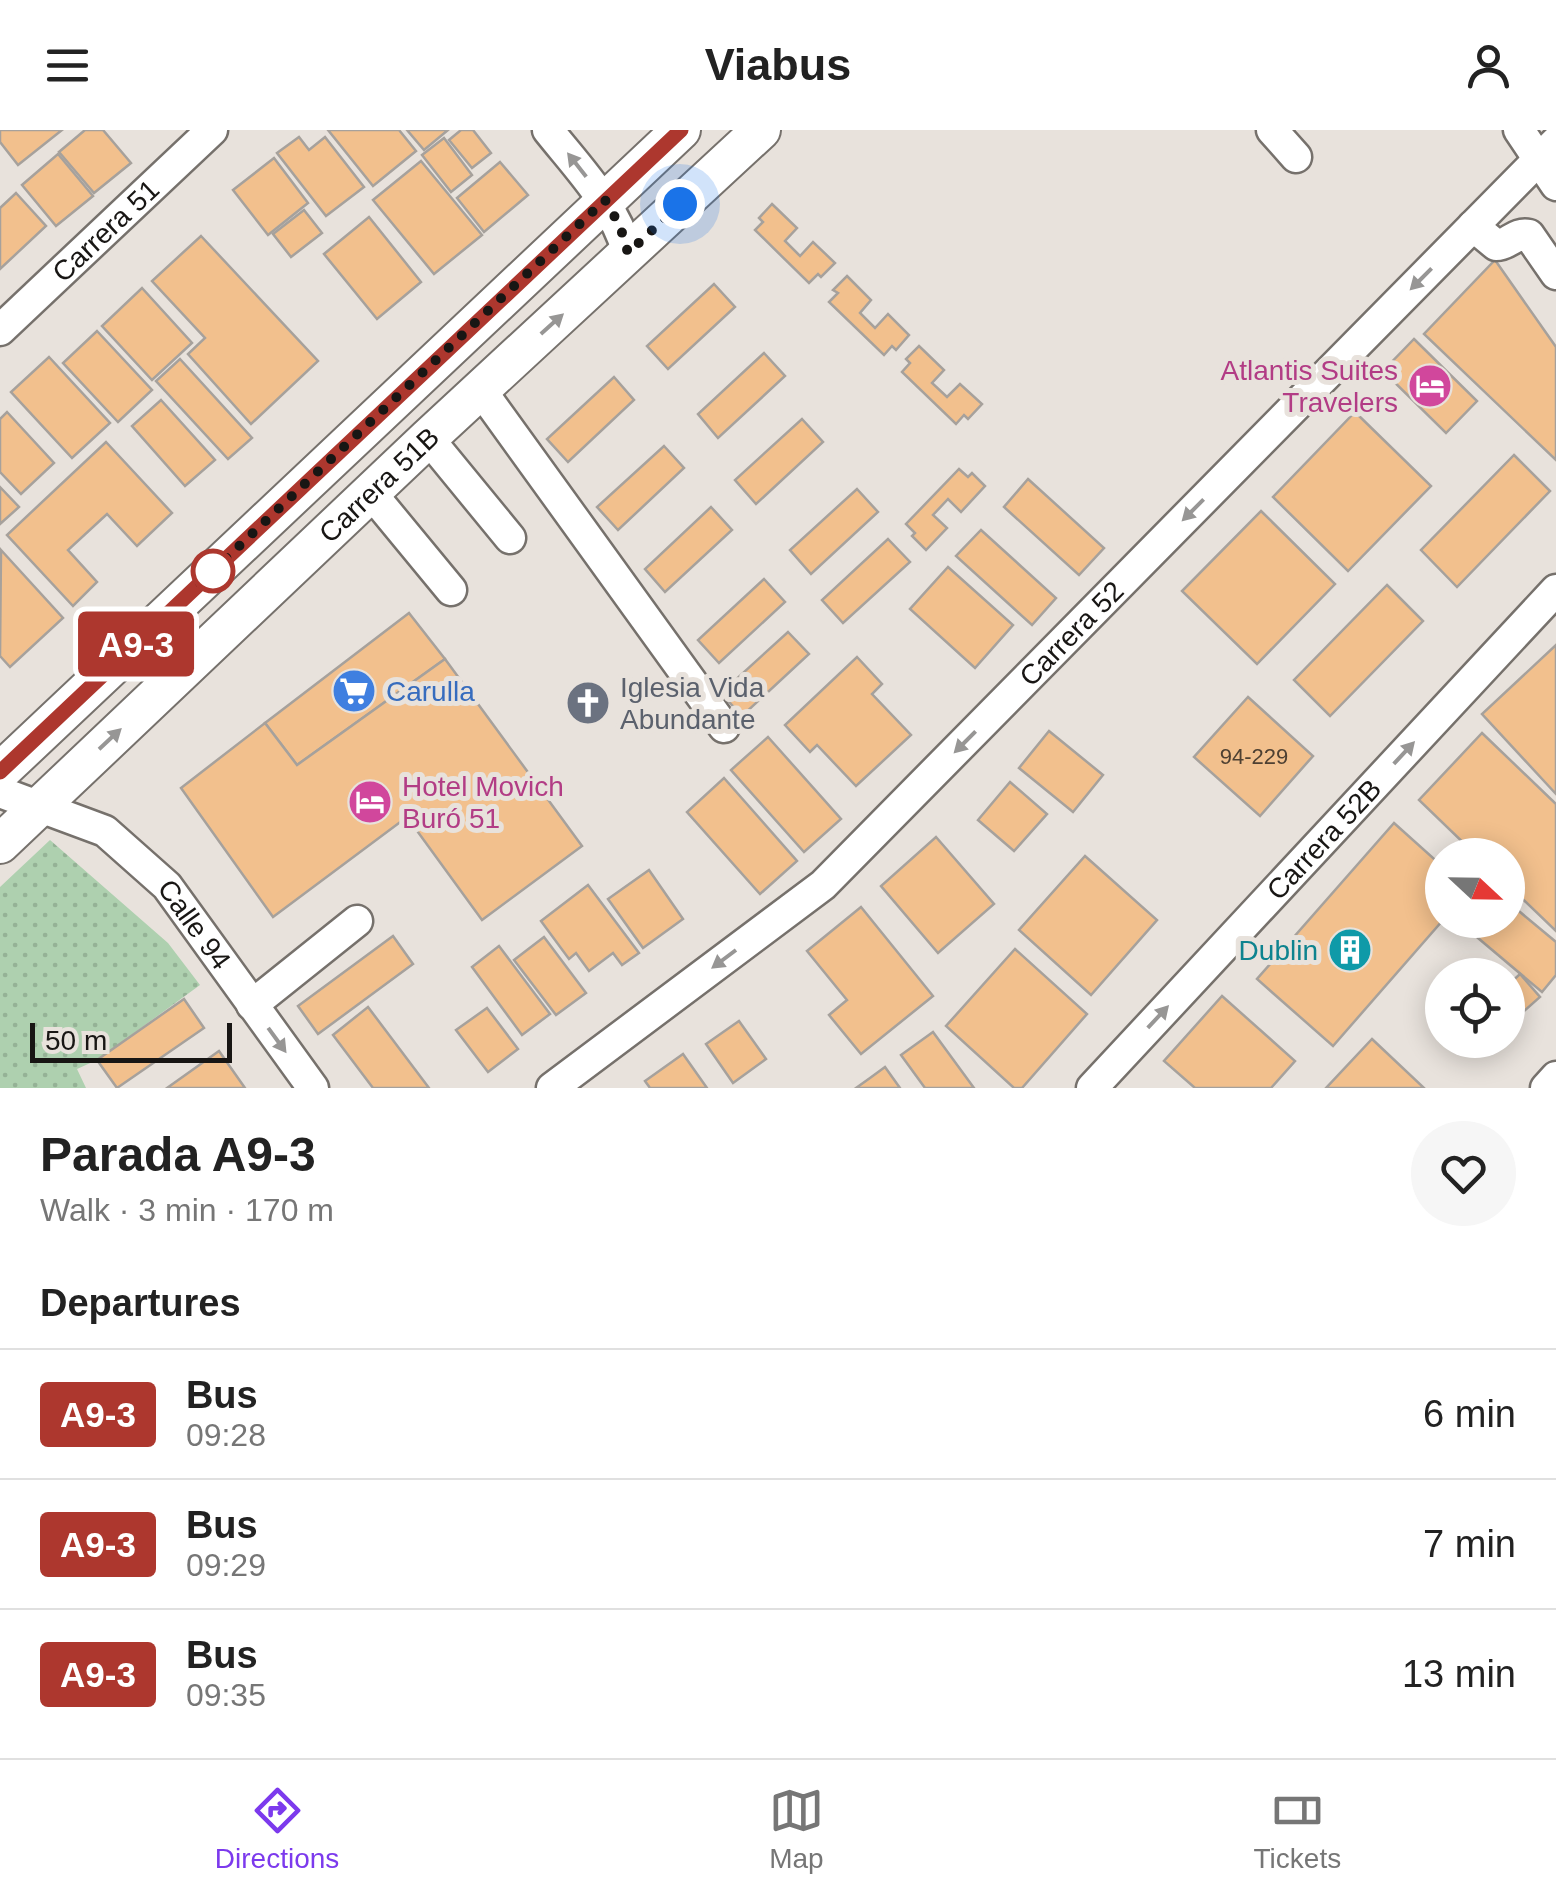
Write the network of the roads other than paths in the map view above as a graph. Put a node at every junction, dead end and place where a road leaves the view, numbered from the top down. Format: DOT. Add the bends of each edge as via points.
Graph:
graph roads {
  1 [pos="548,130"];
  2 [pos="681,130"];
  3 [pos="761,130"];
  4 [pos="1272,130"];
  5 [pos="1519,130"];
  6 [pos="199,134"];
  7 [pos="1547,150"];
  8 [pos="1296,157"];
  9 [pos="1556,186"];
  10 [pos="605,200"];
  11 [pos="1474,226"];
  12 [pos="628,253"];
  13 [pos="1556,274"];
  14 [pos="0,330"];
  15 [pos="480,389"];
  16 [pos="428,438"];
  17 [pos="370,492"];
  18 [pos="510,538"];
  19 [pos="451,590"];
  20 [pos="1556,590"];
  21 [pos="724,728"];
  22 [pos="0,772"];
  23 [pos="0,792"];
  24 [pos="39,806"];
  25 [pos="0,844"];
  26 [pos="358,921"];
  27 [pos="252,1004"];
  28 [pos="1556,1077"];
  29 [pos="313,1088"];
  30 [pos="552,1088"];
  31 [pos="1092,1088"];
  32 [pos="1546,1088"];
  10 -- 1 [label="street, one-way"];
  2 -- 10 [label="main road, Carrera 51B"];
  3 -- 12 [label="main road, Carrera 51B"];
  4 -- 8 [label="street"];
  5 -- 7 [label="street"];
  6 -- 14 [label="street, Carrera 51"];
  7 -- 9 [label="street"];
  7 -- 11 [label="street, Carrera 52"];
  10 -- 12 [label="street"];
  10 -- 22 [label="main road, Carrera 51B"];
  11 -- 13 [label="street" via="1496,244 1530,236"];
  11 -- 30 [label="street, Carrera 52, one-way" via="823,885"];
  15 -- 12 [label="main road, Carrera 51B, one-way"];
  15 -- 16 [label="main road, Carrera 51B"];
  15 -- 21 [label="street"];
  16 -- 17 [label="main road, Carrera 51B"];
  16 -- 18 [label="street"];
  17 -- 19 [label="street"];
  24 -- 17 [label="main road, Carrera 51B, one-way"];
  31 -- 20 [label="street, Carrera 52B, one-way"];
  23 -- 24 [label="street, Calle 94"];
  24 -- 25 [label="main road, Carrera 51B"];
  24 -- 27 [label="street, Calle 94" via="105,831 167,886"];
  26 -- 27 [label="street"];
  27 -- 29 [label="street, Calle 94, one-way"];
  28 -- 32 [label="street"];
}
